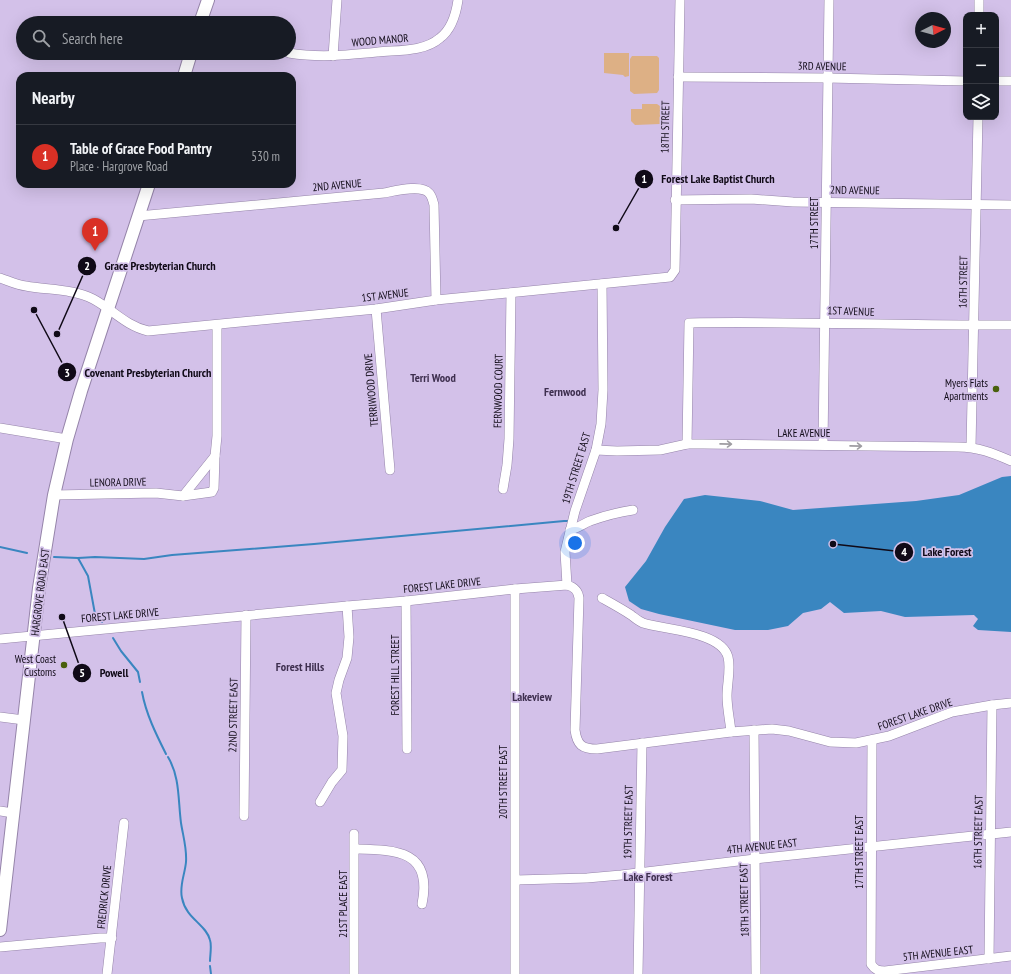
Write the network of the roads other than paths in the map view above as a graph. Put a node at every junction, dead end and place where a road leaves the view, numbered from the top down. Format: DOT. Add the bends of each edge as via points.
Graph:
graph roads {
  1 [pos="208,0"];
  2 [pos="337,0"];
  3 [pos="458,0"];
  4 [pos="680,0"];
  5 [pos="828,0"];
  6 [pos="980,0"];
  7 [pos="979,12"];
  8 [pos="202,16"];
  9 [pos="296,54"];
  10 [pos="333,56"];
  11 [pos="189,60"];
  12 [pos="185,72"];
  13 [pos="678,77"];
  14 [pos="827,78"];
  15 [pos="963,81"];
  16 [pos="999,81"];
  17 [pos="1011,81"];
  18 [pos="978,120"];
  19 [pos="148,188"];
  20 [pos="675,200"];
  21 [pos="826,202"];
  22 [pos="977,204"];
  23 [pos="1011,205"];
  24 [pos="138,216"];
  25 [pos="670,277"];
  26 [pos="0,278"];
  27 [pos="602,284"];
  28 [pos="511,293"];
  29 [pos="436,300"];
  30 [pos="108,309"];
  31 [pos="376,309"];
  32 [pos="825,322"];
  33 [pos="217,325"];
  34 [pos="974,325"];
  35 [pos="1011,325"];
  36 [pos="0,428"];
  37 [pos="67,439"];
  38 [pos="687,444"];
  39 [pos="822,445"];
  40 [pos="971,447"];
  41 [pos="596,450"];
  42 [pos="215,456"];
  43 [pos="1011,461"];
  44 [pos="390,470"];
  45 [pos="503,489"];
  46 [pos="54,494"];
  47 [pos="183,496"];
  48 [pos="633,510"];
  49 [pos="570,530"];
  50 [pos="567,585"];
  51 [pos="515,589"];
  52 [pos="602,598"];
  53 [pos="406,601"];
  54 [pos="347,606"];
  55 [pos="246,615"];
  56 [pos="34,635"];
  57 [pos="0,639"];
  58 [pos="1011,703"];
  59 [pos="992,705"];
  60 [pos="0,717"];
  61 [pos="24,720"];
  62 [pos="754,730"];
  63 [pos="731,732"];
  64 [pos="872,740"];
  65 [pos="642,743"];
  66 [pos="407,749"];
  67 [pos="320,802"];
  68 [pos="0,811"];
  69 [pos="14,813"];
  70 [pos="244,816"];
  71 [pos="124,823"];
  72 [pos="1011,832"];
  73 [pos="354,834"];
  74 [pos="990,834"];
  75 [pos="871,846"];
  76 [pos="355,849"];
  77 [pos="755,859"];
  78 [pos="639,873"];
  79 [pos="516,880"];
  80 [pos="422,904"];
  81 [pos="1,916"];
  82 [pos="0,930"];
  83 [pos="112,938"];
  84 [pos="0,947"];
  85 [pos="1011,956"];
  86 [pos="989,959"];
  87 [pos="871,964"];
  88 [pos="107,974"];
  89 [pos="354,974"];
  90 [pos="515,974"];
  91 [pos="638,974"];
  92 [pos="756,974"];
  1 -- 8 [label="main road"];
  2 -- 10 [label="street"];
  3 -- 10 [label="street, WOOD MANOR" via="451,25 434,43 410,49"];
  4 -- 13 [label="street, 18TH STREET"];
  5 -- 14 [label="street, 17TH STREET"];
  6 -- 7 [label="street"];
  9 -- 10 [label="street, WOOD MANOR"];
  11 -- 12 [label="main road"];
  13 -- 14 [label="street, 3RD AVENUE"];
  13 -- 20 [label="street, 18TH STREET"];
  14 -- 15 [label="street, 3RD AVENUE"];
  14 -- 21 [label="street, 17TH STREET"];
  16 -- 17 [label="street"];
  18 -- 22 [label="street, 16TH STREET"];
  19 -- 24 [label="main road, HARGROVE ROAD EAST"];
  20 -- 21 [label="street, 2ND AVENUE" via="751,199"];
  20 -- 25 [label="street, 18TH STREET" via="675,270"];
  21 -- 22 [label="street, 2ND AVENUE"];
  21 -- 32 [label="street, 17TH STREET"];
  22 -- 23 [label="street, 2ND AVENUE"];
  22 -- 34 [label="street, 16TH STREET"];
  24 -- 29 [label="street, 2ND AVENUE" via="424,189 432,197 434,205"];
  24 -- 30 [label="main road, HARGROVE ROAD EAST"];
  25 -- 27 [label="street, 1ST AVENUE"];
  26 -- 30 [label="street, 1ST AVENUE" via="25,286 92,298"];
  27 -- 28 [label="street, 1ST AVENUE"];
  27 -- 41 [label="street, 19TH STREET EAST" via="602,416"];
  28 -- 29 [label="street, 1ST AVENUE"];
  28 -- 45 [label="street, FERNWOOD COURT" via="509,439"];
  29 -- 31 [label="street, 1ST AVENUE"];
  30 -- 33 [label="street, 1ST AVENUE" via="130,325 148,331"];
  30 -- 37 [label="main road, HARGROVE ROAD EAST"];
  31 -- 33 [label="street, 1ST AVENUE"];
  31 -- 44 [label="street, TERRIWOOD DRIVE"];
  32 -- 34 [label="street, 1ST AVENUE"];
  32 -- 38 [label="street, 1ST AVENUE" via="689,323"];
  32 -- 39 [label="street, 17TH STREET"];
  33 -- 42 [label="street, LENORA DRIVE"];
  34 -- 35 [label="street, 1ST AVENUE"];
  34 -- 40 [label="street, 16TH STREET"];
  36 -- 37 [label="street"];
  37 -- 46 [label="main road, HARGROVE ROAD EAST"];
  38 -- 39 [label="street, LAKE AVENUE, one-way"];
  38 -- 41 [label="street, LAKE AVENUE" via="660,450"];
  39 -- 40 [label="street, LAKE AVENUE, one-way"];
  40 -- 43 [label="street, LAKE AVENUE"];
  41 -- 49 [label="street, 19TH STREET EAST"];
  42 -- 47 [label="street"];
  42 -- 47 [label="street, LENORA DRIVE" via="212,492"];
  46 -- 47 [label="street, LENORA DRIVE" via="156,493"];
  46 -- 56 [label="main road, HARGROVE ROAD EAST"];
  48 -- 49 [label="street" via="590,521"];
  49 -- 50 [label="street, 19TH STREET EAST" via="565,552"];
  50 -- 51 [label="street, FOREST LAKE DRIVE"];
  50 -- 65 [label="street, FOREST LAKE DRIVE" via="576,590 579,598 576,737 587,749"];
  51 -- 53 [label="street, FOREST LAKE DRIVE"];
  51 -- 79 [label="street, 20TH STREET EAST"];
  52 -- 63 [label="street" via="636,620 693,633 717,642 723,648 728,655 729,663 727,697"];
  53 -- 54 [label="street, FOREST LAKE DRIVE"];
  53 -- 66 [label="street, FOREST HILL STREET"];
  54 -- 55 [label="street, FOREST LAKE DRIVE"];
  54 -- 67 [label="street" via="347,658 336,693 344,736 342,770"];
  55 -- 56 [label="street, FOREST LAKE DRIVE"];
  55 -- 70 [label="street, 22ND STREET EAST"];
  56 -- 57 [label="street, FOREST LAKE DRIVE"];
  56 -- 61 [label="main road, HARGROVE ROAD EAST"];
  58 -- 59 [label="street, FOREST LAKE DRIVE"];
  59 -- 64 [label="street, FOREST LAKE DRIVE" via="952,712"];
  59 -- 74 [label="street, 16TH STREET EAST"];
  60 -- 61 [label="street"];
  61 -- 69 [label="main road, HARGROVE ROAD EAST"];
  62 -- 63 [label="street, FOREST LAKE DRIVE"];
  62 -- 64 [label="street, FOREST LAKE DRIVE" via="783,730 830,742 856,743"];
  62 -- 77 [label="street, 18TH STREET EAST"];
  63 -- 65 [label="street, FOREST LAKE DRIVE"];
  64 -- 75 [label="street, 17TH STREET EAST"];
  65 -- 78 [label="street, 19TH STREET EAST"];
  68 -- 69 [label="street"];
  69 -- 81 [label="main road, HARGROVE ROAD EAST"];
  71 -- 83 [label="street, FREDRICK DRIVE"];
  72 -- 74 [label="street, 4TH AVENUE EAST"];
  73 -- 76 [label="street, 21ST PLACE EAST"];
  74 -- 75 [label="street, 4TH AVENUE EAST"];
  74 -- 86 [label="street, 16TH STREET EAST"];
  75 -- 77 [label="street, 4TH AVENUE EAST"];
  75 -- 87 [label="street, 17TH STREET EAST"];
  76 -- 80 [label="street" via="387,850 404,854 418,864 422,871 425,890"];
  76 -- 89 [label="street, 21ST PLACE EAST"];
  77 -- 78 [label="street, 4TH AVENUE EAST"];
  77 -- 92 [label="street, 18TH STREET EAST"];
  78 -- 79 [label="street, 4TH AVENUE EAST" via="588,878"];
  78 -- 91 [label="street, 19TH STREET EAST"];
  79 -- 90 [label="street, 20TH STREET EAST"];
  81 -- 82 [label="main road, HARGROVE ROAD EAST"];
  83 -- 84 [label="street"];
  83 -- 88 [label="street, FREDRICK DRIVE"];
  85 -- 86 [label="street, 5TH AVENUE EAST"];
  86 -- 87 [label="street, 5TH AVENUE EAST" via="885,971 878,971"];
}
